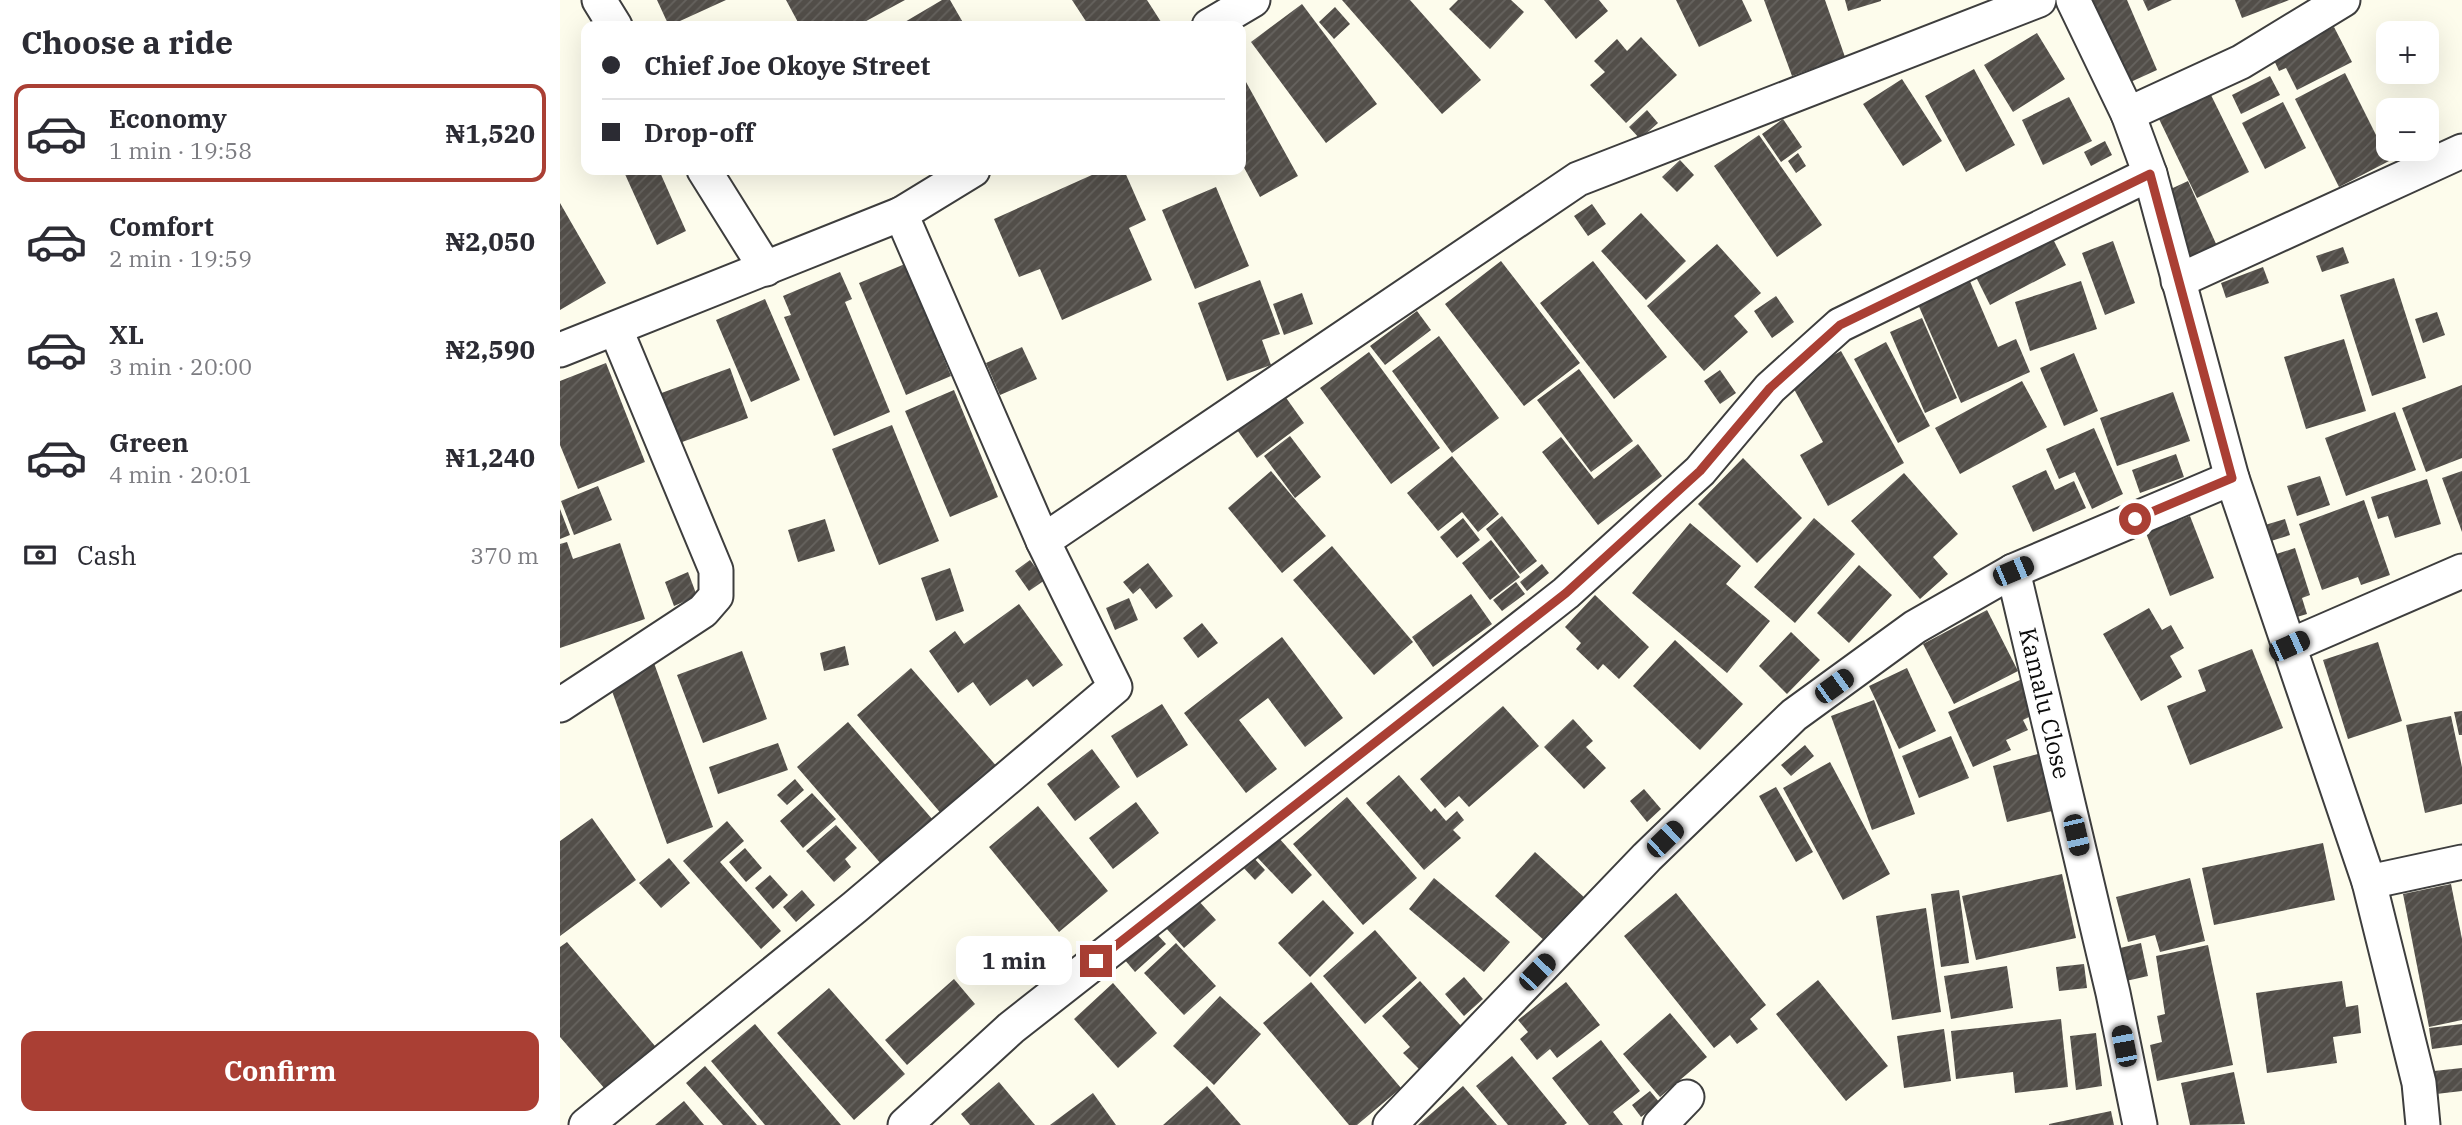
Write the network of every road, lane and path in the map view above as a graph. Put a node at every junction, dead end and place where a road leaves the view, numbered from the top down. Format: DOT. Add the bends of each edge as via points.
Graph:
graph roads {
  1 [pos="599,0"];
  2 [pos="1252,0"];
  3 [pos="2039,0"];
  4 [pos="2073,0"];
  5 [pos="2343,0"];
  6 [pos="612,21"];
  7 [pos="1217,21"];
  8 [pos="2128,114"];
  9 [pos="2462,151"];
  10 [pos="2150,174"];
  11 [pos="707,175"];
  12 [pos="965,175"];
  13 [pos="901,214"];
  14 [pos="766,270"];
  15 [pos="2178,281"];
  16 [pos="616,330"];
  17 [pos="560,350"];
  18 [pos="2232,478"];
  19 [pos="1043,541"];
  20 [pos="2013,571"];
  21 [pos="2462,571"];
  22 [pos="2289,646"];
  23 [pos="560,705"];
  24 [pos="2462,862"];
  25 [pos="2369,883"];
  26 [pos="1687,1097"];
  27 [pos="586,1125"];
  28 [pos="905,1125"];
  29 [pos="1390,1125"];
  30 [pos="1660,1125"];
  31 [pos="2140,1125"];
  32 [pos="2423,1125"];
  1 -- 6 [label="street"];
  2 -- 7 [label="street"];
  3 -- 19 [label="street" via="1578,179"];
  4 -- 8 [label="street"];
  5 -- 8 [label="street" via="2241,62"];
  8 -- 10 [label="street"];
  9 -- 15 [label="street"];
  10 -- 15 [label="street"];
  10 -- 28 [label="street" via="1840,325 1770,388 1700,471 1566,593 1011,1028"];
  11 -- 14 [label="street"];
  12 -- 13 [label="street"];
  13 -- 14 [label="street"];
  13 -- 19 [label="street"];
  14 -- 16 [label="street"];
  15 -- 18 [label="street"];
  16 -- 17 [label="street"];
  16 -- 23 [label="street" via="716,569 716,596 703,611"];
  18 -- 20 [label="street"];
  18 -- 22 [label="street"];
  19 -- 27 [label="street" via="1115,688"];
  20 -- 29 [label="street" via="1915,627 1794,715 1647,857"];
  20 -- 31 [label="street, Kamalu Close"];
  21 -- 22 [label="street"];
  22 -- 25 [label="street"];
  24 -- 25 [label="street"];
  25 -- 32 [label="street" via="2418,1083"];
  26 -- 30 [label="street"];
}
